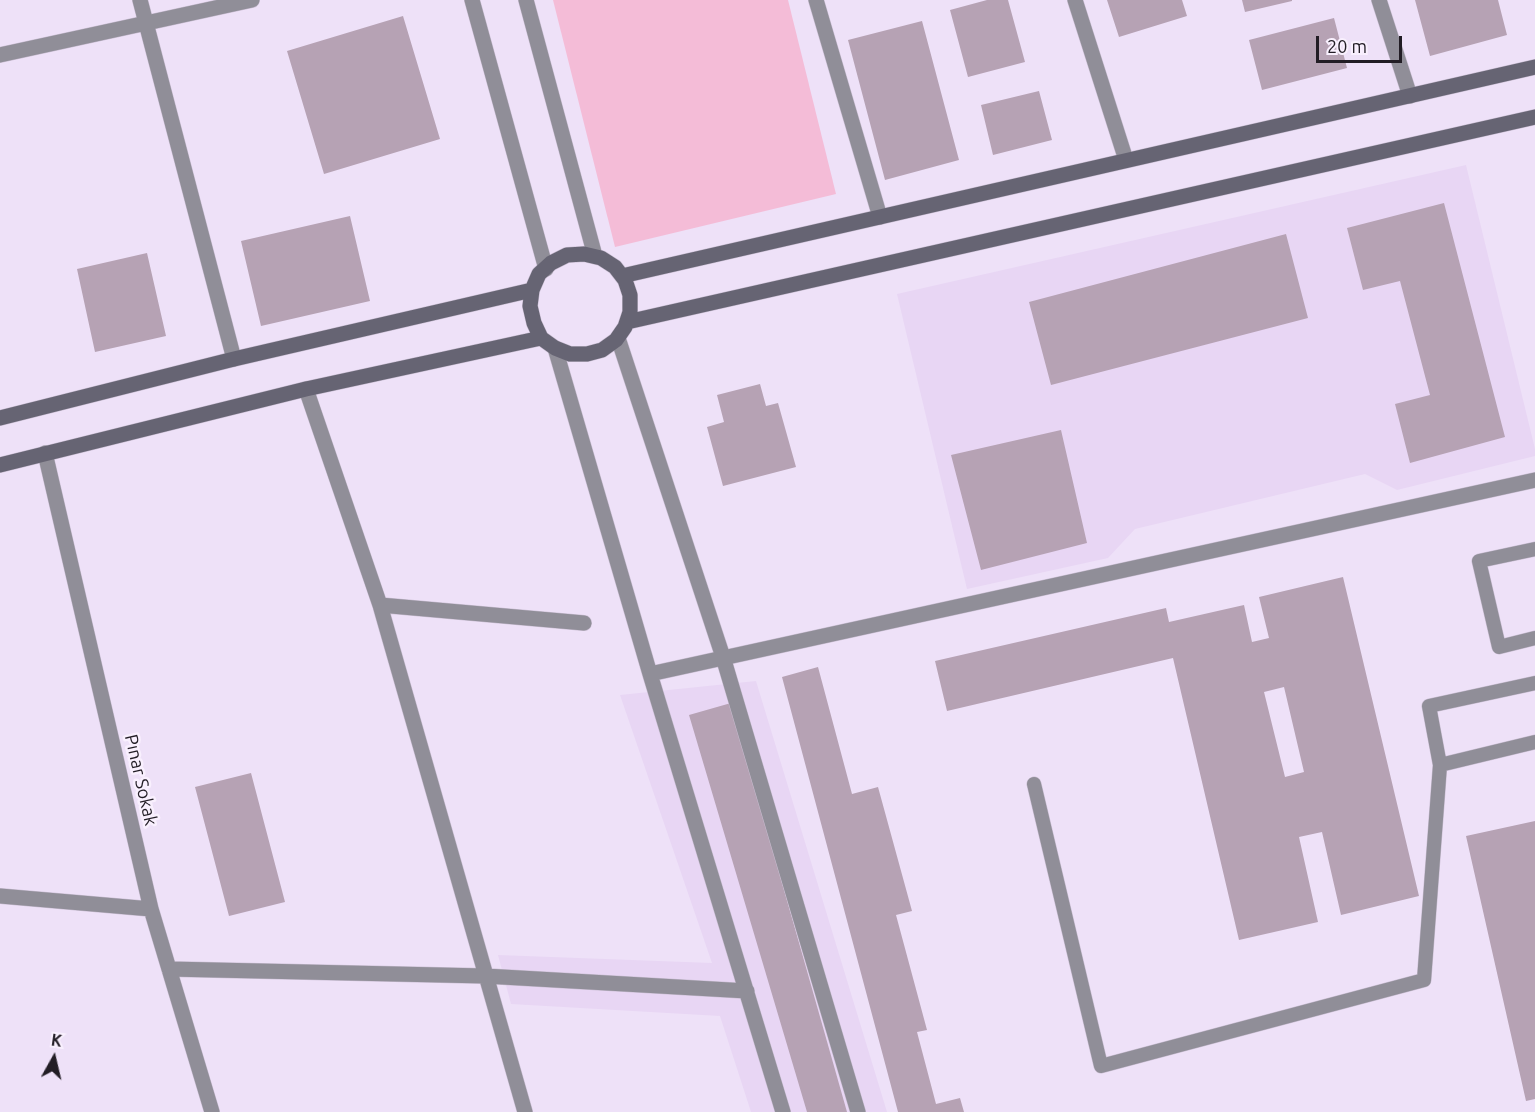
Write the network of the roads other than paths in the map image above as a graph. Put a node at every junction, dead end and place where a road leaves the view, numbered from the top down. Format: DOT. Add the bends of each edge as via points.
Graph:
graph roads {
  1 [pos="140,0"];
  2 [pos="252,0"];
  3 [pos="472,0"];
  4 [pos="525,0"];
  5 [pos="816,0"];
  6 [pos="1075,0"];
  7 [pos="1379,0"];
  8 [pos="146,25"];
  9 [pos="0,55"];
  10 [pos="1535,67"];
  11 [pos="1410,96"];
  12 [pos="1535,117"];
  13 [pos="1126,160"];
  14 [pos="880,217"];
  15 [pos="596,256"];
  16 [pos="546,268"];
  17 [pos="622,276"];
  18 [pos="532,290"];
  19 [pos="627,322"];
  20 [pos="541,338"];
  21 [pos="618,338"];
  22 [pos="555,348"];
  23 [pos="234,359"];
  24 [pos="306,389"];
  25 [pos="0,418"];
  26 [pos="45,453"];
  27 [pos="0,465"];
  28 [pos="1535,480"];
  29 [pos="1535,549"];
  30 [pos="380,605"];
  31 [pos="585,623"];
  32 [pos="1535,639"];
  33 [pos="723,657"];
  34 [pos="650,674"];
  35 [pos="1535,683"];
  36 [pos="1535,742"];
  37 [pos="1440,765"];
  38 [pos="1034,784"];
  39 [pos="0,896"];
  40 [pos="151,909"];
  41 [pos="169,969"];
  42 [pos="485,976"];
  43 [pos="747,991"];
  44 [pos="212,1112"];
  45 [pos="525,1112"];
  46 [pos="783,1112"];
  47 [pos="858,1112"];
  1 -- 8 [label="street"];
  2 -- 8 [label="street"];
  3 -- 16 [label="street"];
  4 -- 15 [label="street"];
  5 -- 14 [label="street"];
  6 -- 13 [label="street"];
  7 -- 11 [label="street"];
  8 -- 9 [label="street"];
  8 -- 23 [label="street"];
  10 -- 11 [label="main road"];
  11 -- 13 [label="main road"];
  12 -- 19 [label="main road"];
  13 -- 14 [label="main road"];
  14 -- 17 [label="main road"];
  15 -- 16 [label="main road" via="567,255"];
  15 -- 17 [label="main road"];
  16 -- 18 [label="main road"];
  17 -- 19 [label="main road" via="630,295"];
  18 -- 20 [label="main road" via="530,306"];
  18 -- 23 [label="main road"];
  19 -- 21 [label="main road"];
  20 -- 22 [label="main road"];
  20 -- 24 [label="main road"];
  21 -- 22 [label="main road" via="603,350 586,354 570,354"];
  21 -- 33 [label="street"];
  22 -- 34 [label="street"];
  23 -- 25 [label="main road"];
  24 -- 26 [label="main road"];
  24 -- 30 [label="street"];
  26 -- 27 [label="main road"];
  26 -- 40 [label="street, Pınar Sokak"];
  28 -- 33 [label="street"];
  29 -- 32 [label="lane" via="1479,561 1498,646"];
  30 -- 31 [label="street"];
  30 -- 42 [label="street"];
  33 -- 34 [label="street"];
  33 -- 47 [label="street"];
  34 -- 43 [label="street"];
  35 -- 37 [label="lane" via="1430,706"];
  36 -- 37 [label="lane"];
  37 -- 38 [label="lane" via="1424,980 1101,1066"];
  39 -- 40 [label="street"];
  40 -- 41 [label="street, Pınar Sokak"];
  41 -- 42 [label="street"];
  41 -- 44 [label="street, Pınar Sokak"];
  42 -- 43 [label="street"];
  42 -- 45 [label="street"];
  43 -- 46 [label="street"];
}
